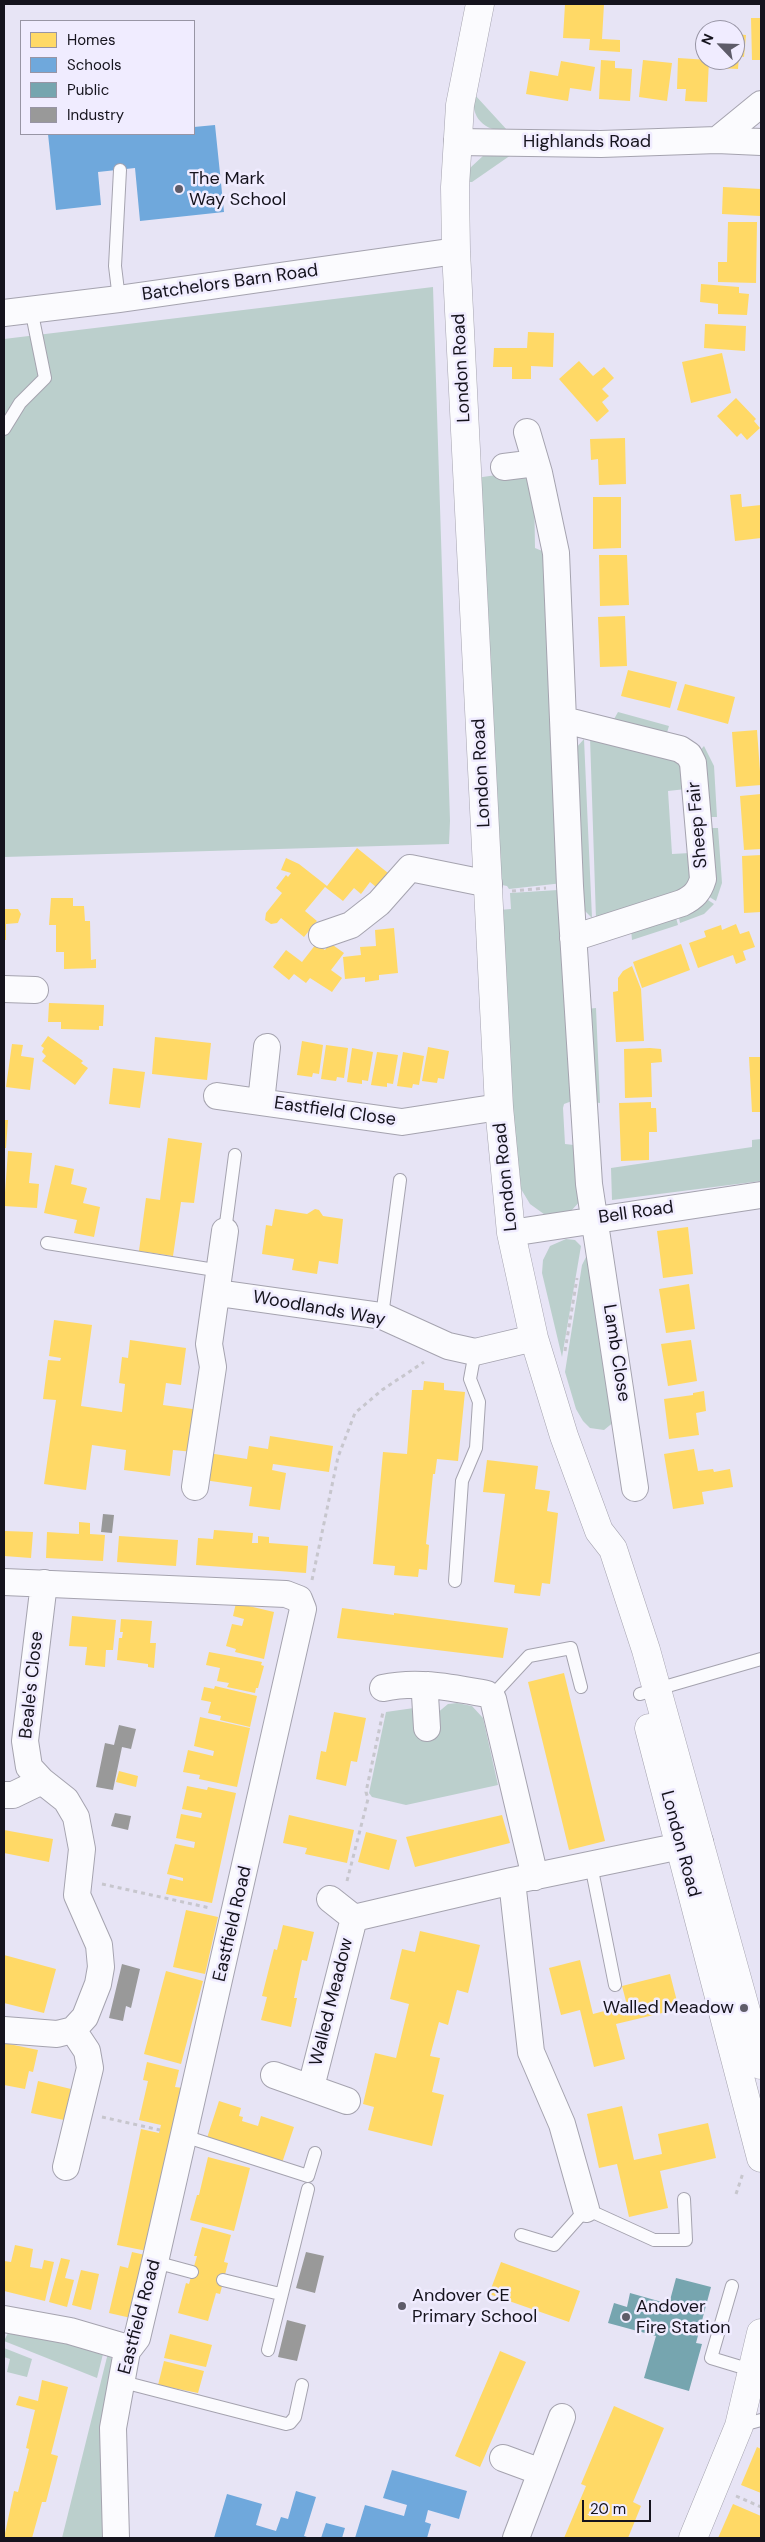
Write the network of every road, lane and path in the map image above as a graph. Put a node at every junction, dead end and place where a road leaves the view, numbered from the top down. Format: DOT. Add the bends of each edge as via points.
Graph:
graph roads {
  1 [pos="480,4"];
  2 [pos="761,104"];
  3 [pos="717,140"];
  4 [pos="457,142"];
  5 [pos="761,142"];
  6 [pos="120,170"];
  7 [pos="456,251"];
  8 [pos="119,299"];
  9 [pos="31,309"];
  10 [pos="4,312"];
  11 [pos="4,430"];
  12 [pos="527,432"];
  13 [pos="536,464"];
  14 [pos="504,467"];
  15 [pos="564,720"];
  16 [pos="570,886"];
  17 [pos="489,888"];
  18 [pos="322,935"];
  19 [pos="573,938"];
  20 [pos="4,989"];
  21 [pos="35,990"];
  22 [pos="267,1047"];
  23 [pos="217,1096"];
  24 [pos="261,1102"];
  25 [pos="499,1107"];
  26 [pos="235,1154"];
  27 [pos="400,1180"];
  28 [pos="761,1195"];
  29 [pos="595,1218"];
  30 [pos="225,1231"];
  31 [pos="511,1233"];
  32 [pos="47,1243"];
  33 [pos="577,1277"];
  34 [pos="219,1282"];
  35 [pos="382,1316"];
  36 [pos="534,1338"];
  37 [pos="448,1346"];
  38 [pos="475,1352"];
  39 [pos="565,1352"];
  40 [pos="194,1487"];
  41 [pos="635,1488"];
  42 [pos="455,1581"];
  43 [pos="4,1582"];
  44 [pos="44,1583"];
  45 [pos="302,1604"];
  46 [pos="761,1659"];
  47 [pos="428,1685"];
  48 [pos="386,1687"];
  49 [pos="582,1687"];
  50 [pos="648,1692"];
  51 [pos="491,1697"];
  52 [pos="428,1728"];
  53 [pos="42,1781"];
  54 [pos="4,1795"];
  55 [pos="691,1843"];
  56 [pos="591,1864"];
  57 [pos="79,1879"];
  58 [pos="523,1879"];
  59 [pos="341,1907"];
  60 [pos="236,1914"];
  61 [pos="615,1985"];
  62 [pos="4,2030"];
  63 [pos="73,2030"];
  64 [pos="761,2065"];
  65 [pos="274,2075"];
  66 [pos="311,2087"];
  67 [pos="347,2101"];
  68 [pos="79,2112"];
  69 [pos="172,2133"];
  70 [pos="315,2153"];
  71 [pos="761,2158"];
  72 [pos="66,2167"];
  73 [pos="308,2189"];
  74 [pos="684,2199"];
  75 [pos="586,2209"];
  76 [pos="521,2235"];
  77 [pos="155,2262"];
  78 [pos="192,2272"];
  79 [pos="223,2280"];
  80 [pos="732,2286"];
  81 [pos="280,2294"];
  82 [pos="4,2319"];
  83 [pos="761,2333"];
  84 [pos="268,2350"];
  85 [pos="128,2351"];
  86 [pos="756,2372"];
  87 [pos="123,2382"];
  88 [pos="302,2385"];
  89 [pos="761,2396"];
  90 [pos="562,2417"];
  91 [pos="750,2423"];
  92 [pos="504,2458"];
  93 [pos="541,2472"];
  94 [pos="116,2538"];
  95 [pos="516,2538"];
  96 [pos="693,2538"];
  1 -- 4 [label="street, London Road" via="467,64"];
  2 -- 3 [label="street"];
  3 -- 4 [label="street, Highlands Road" via="601,144"];
  3 -- 5 [label="street, Highlands Road"];
  4 -- 7 [label="street, London Road"];
  6 -- 8 [label="lane" via="115,266"];
  7 -- 8 [label="street, Batchelors Barn Road"];
  7 -- 17 [label="street, London Road"];
  8 -- 9 [label="street, Batchelors Barn Road"];
  9 -- 10 [label="street, Batchelors Barn Road"];
  9 -- 11 [label="lane" via="45,378 20,403"];
  12 -- 13 [label="street"];
  13 -- 14 [label="street"];
  13 -- 15 [label="street" via="556,554"];
  15 -- 16 [label="street"];
  15 -- 19 [label="street, Sheep Fair" via="680,749 689,755 693,763 703,879 693,898 682,903"];
  16 -- 17 [label="path"];
  16 -- 19 [label="street"];
  17 -- 18 [label="street" via="410,868 379,903 351,925"];
  17 -- 25 [label="street, London Road"];
  19 -- 29 [label="street" via="589,1184"];
  20 -- 21 [label="street"];
  22 -- 24 [label="street, Eastfield Close"];
  23 -- 24 [label="street, Eastfield Close"];
  24 -- 25 [label="street, Eastfield Close" via="402,1122"];
  25 -- 31 [label="street, London Road"];
  26 -- 30 [label="lane"];
  27 -- 35 [label="lane"];
  28 -- 29 [label="street, Bell Road"];
  29 -- 31 [label="street, Bell Road"];
  29 -- 41 [label="street, Lamb Close"];
  30 -- 34 [label="street"];
  31 -- 36 [label="street, London Road"];
  32 -- 34 [label="lane"];
  33 -- 39 [label="path"];
  34 -- 35 [label="street, Woodlands Way"];
  34 -- 40 [label="street" via="209,1344 214,1367"];
  35 -- 37 [label="street, Woodlands Way"];
  36 -- 38 [label="street, Woodlands Way"];
  36 -- 50 [label="street, London Road" via="564,1436 599,1531 613,1549"];
  37 -- 38 [label="street, Woodlands Way"];
  37 -- 45 [label="path" via="355,1412 338,1457 312,1579"];
  38 -- 42 [label="lane" via="470,1379 479,1402 476,1448 462,1481"];
  43 -- 44 [label="street"];
  44 -- 45 [label="street" via="286,1594 299,1598"];
  44 -- 53 [label="street, Beale's Close" via="24,1741 29,1767"];
  45 -- 60 [label="street, Eastfield Road"];
  46 -- 50 [label="lane"];
  47 -- 48 [label="street"];
  47 -- 51 [label="street"];
  47 -- 52 [label="street" via="425,1695"];
  48 -- 59 [label="path" via="366,1792 368,1799"];
  49 -- 51 [label="lane" via="571,1648 530,1656"];
  50 -- 55 [label="street, London Road"];
  51 -- 58 [label="street" via="497,1710"];
  53 -- 54 [label="street" via="13,1795"];
  53 -- 57 [label="street, Beale's Close" via="66,1800 76,1817 82,1849"];
  55 -- 56 [label="street, Walled Meadow"];
  55 -- 64 [label="street, London Road"];
  55 -- 71 [label="street, London Road"];
  56 -- 58 [label="street, Walled Meadow"];
  56 -- 61 [label="lane"];
  57 -- 60 [label="path"];
  57 -- 63 [label="street, Beale's Close" via="77,1895 98,1945 102,1968 85,2017"];
  58 -- 59 [label="street, Walled Meadow"];
  58 -- 75 [label="street" via="532,2052 562,2124"];
  59 -- 66 [label="street, Walled Meadow"];
  60 -- 69 [label="street, Eastfield Road"];
  62 -- 63 [label="street" via="57,2034"];
  63 -- 68 [label="street" via="87,2051 90,2068"];
  65 -- 66 [label="street, Walled Meadow"];
  66 -- 67 [label="street, Walled Meadow"];
  68 -- 69 [label="path"];
  68 -- 72 [label="street"];
  69 -- 70 [label="lane" via="308,2176"];
  69 -- 77 [label="street, Eastfield Road"];
  73 -- 81 [label="lane"];
  74 -- 75 [label="lane" via="686,2240 654,2240"];
  75 -- 76 [label="lane" via="554,2245"];
  77 -- 78 [label="lane"];
  77 -- 85 [label="street, Eastfield Road" via="137,2338"];
  79 -- 81 [label="lane"];
  80 -- 86 [label="lane" via="711,2358"];
  81 -- 84 [label="lane"];
  82 -- 85 [label="street" via="70,2331"];
  83 -- 86 [label="street"];
  85 -- 87 [label="street, Eastfield Road"];
  86 -- 91 [label="street"];
  87 -- 88 [label="lane" via="286,2424 295,2417"];
  87 -- 94 [label="street, Eastfield Road" via="113,2428"];
  89 -- 91 [label="street"];
  90 -- 93 [label="street"];
  91 -- 96 [label="street"];
  92 -- 93 [label="street"];
  93 -- 95 [label="street"];
}
